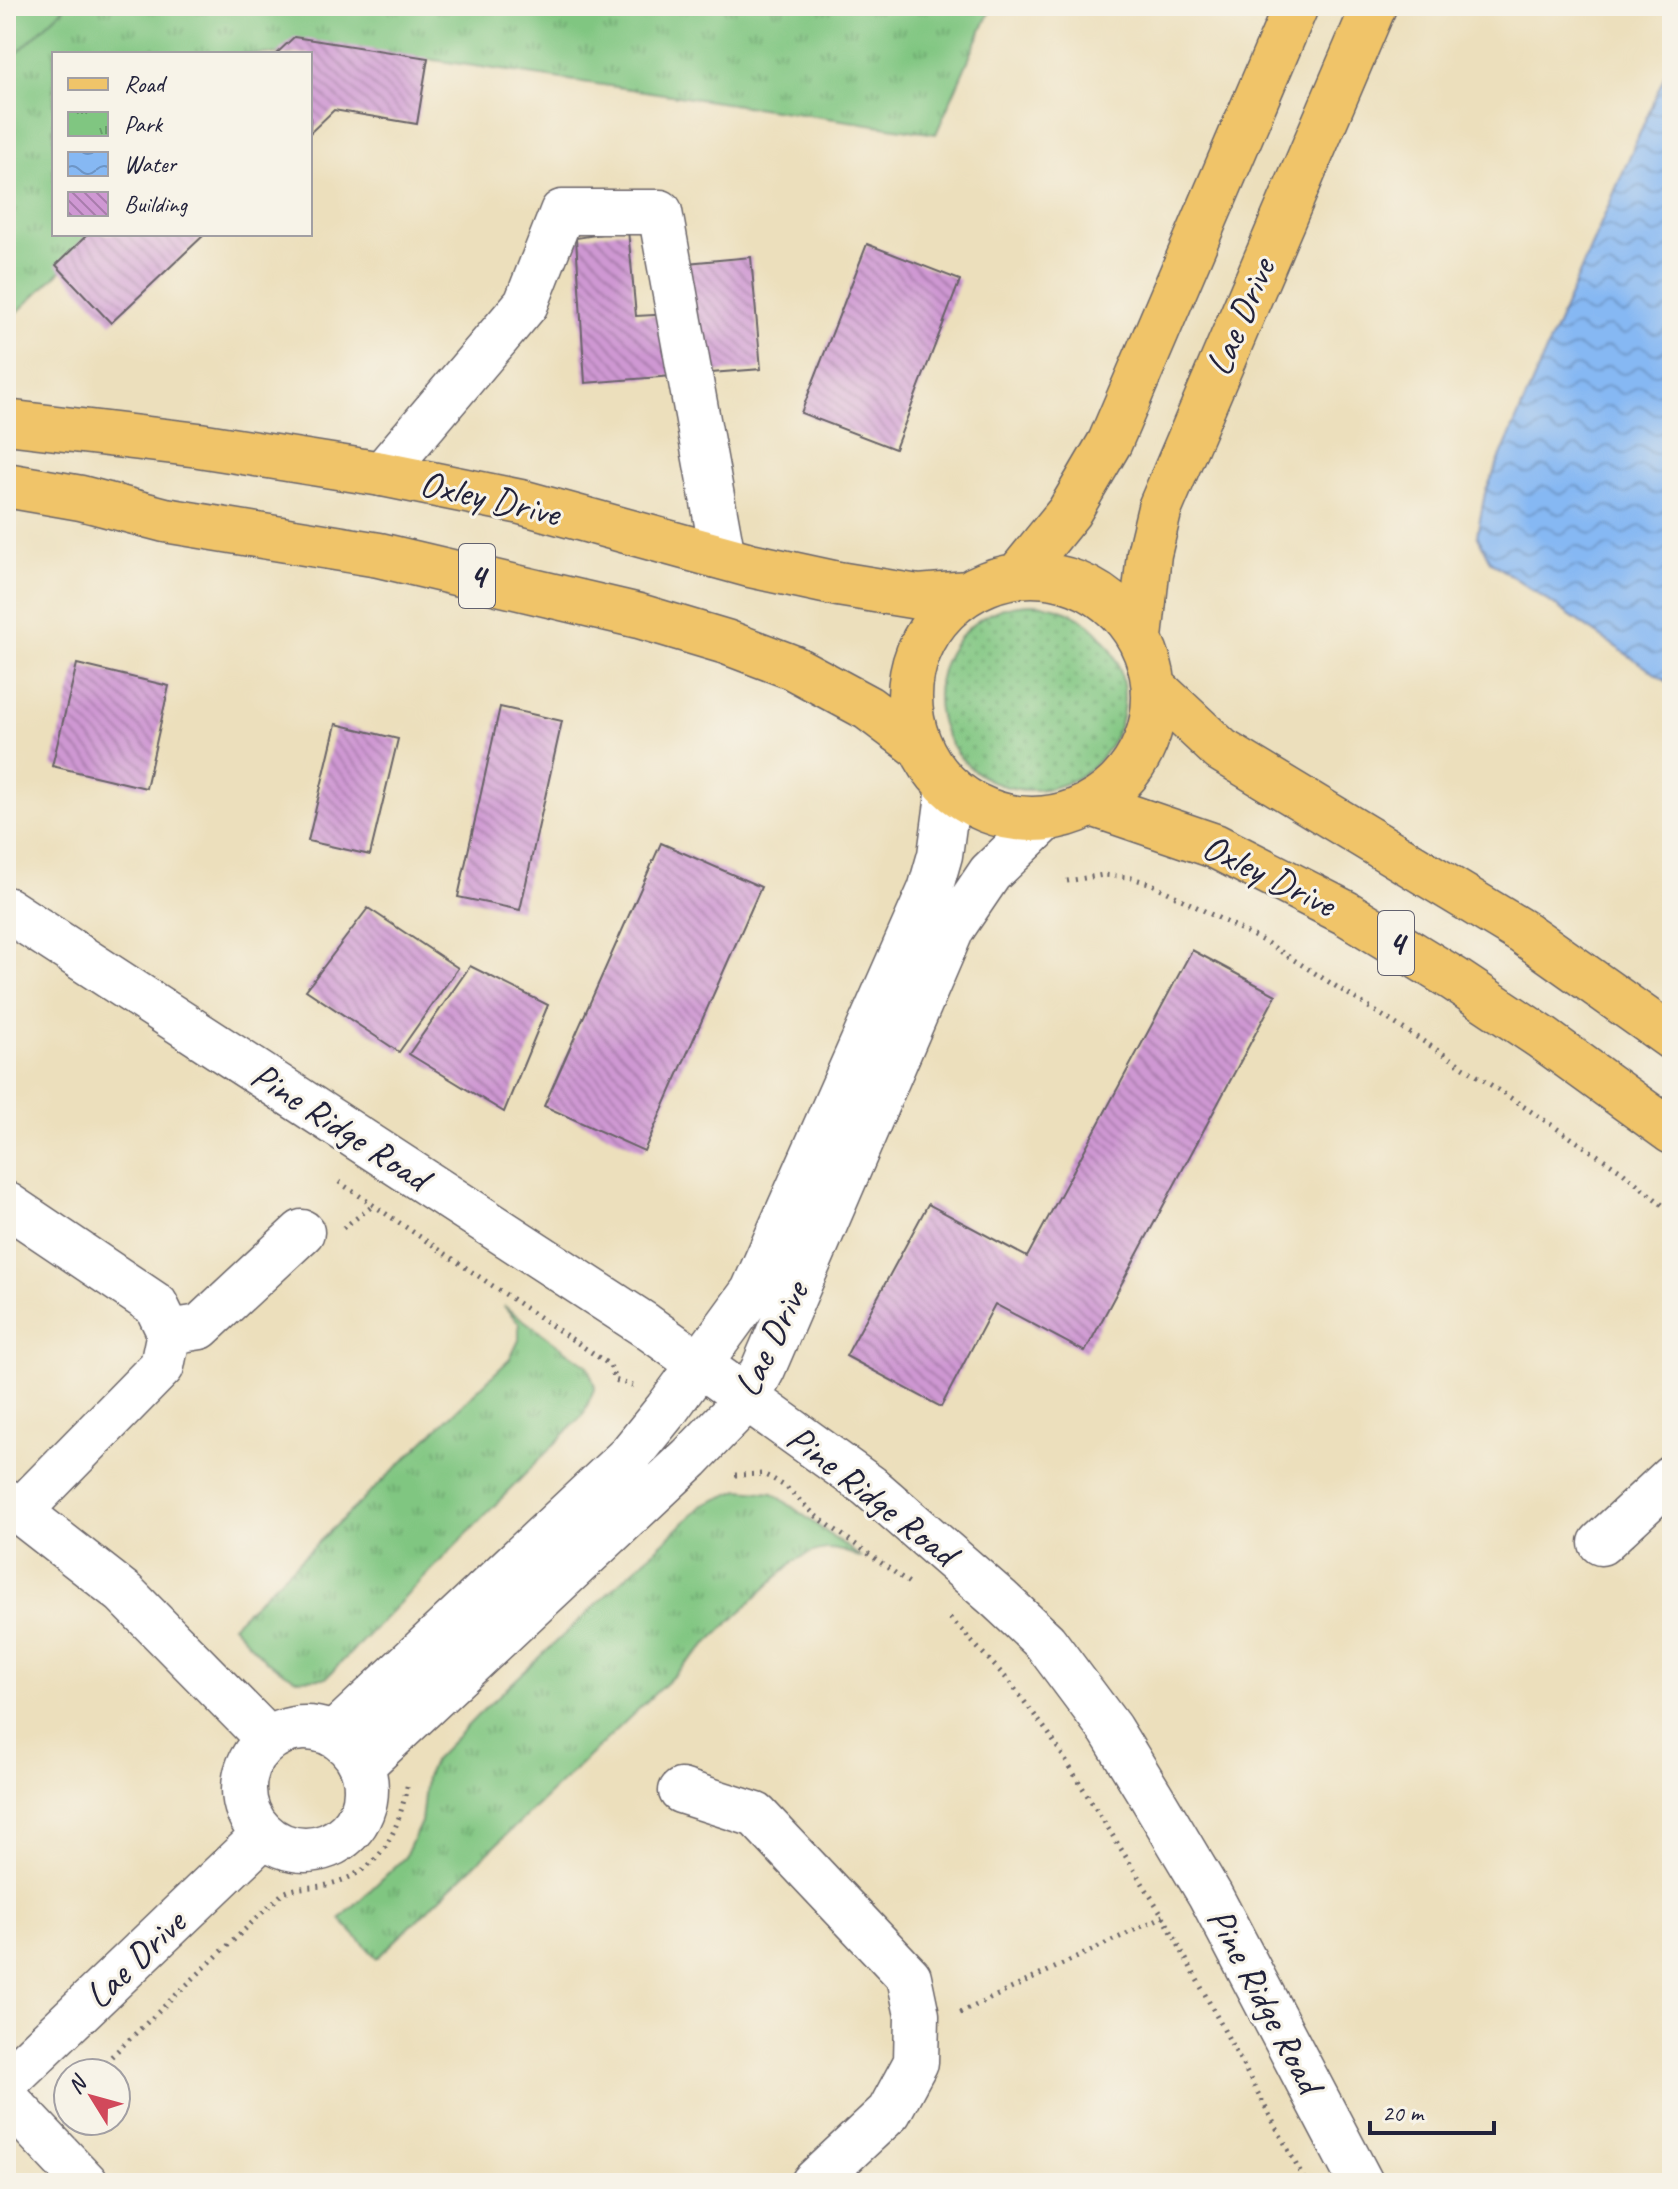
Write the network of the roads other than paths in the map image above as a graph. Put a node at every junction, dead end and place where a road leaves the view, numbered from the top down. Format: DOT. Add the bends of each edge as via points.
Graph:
graph roads {
  1 [pos="1296,6"];
  2 [pos="1374,6"];
  3 [pos="6,422"];
  4 [pos="382,474"];
  5 [pos="6,485"];
  6 [pos="723,557"];
  7 [pos="1018,575"];
  8 [pos="968,593"];
  9 [pos="1140,638"];
  10 [pos="1154,687"];
  11 [pos="920,747"];
  12 [pos="949,788"];
  13 [pos="1092,804"];
  14 [pos="1046,819"];
  15 [pos="6,909"];
  16 [pos="1672,1038"];
  17 [pos="1672,1132"];
  18 [pos="6,1204"];
  19 [pos="302,1232"];
  20 [pos="169,1332"];
  21 [pos="699,1366"];
  22 [pos="747,1399"];
  23 [pos="1672,1477"];
  24 [pos="13,1506"];
  25 [pos="1601,1543"];
  26 [pos="268,1739"];
  27 [pos="348,1749"];
  28 [pos="681,1791"];
  29 [pos="264,1835"];
  30 [pos="6,2082"];
  31 [pos="6,2098"];
  32 [pos="86,2183"];
  33 [pos="813,2183"];
  34 [pos="1361,2183"];
  1 -- 7 [label="main road, Lae Drive" via="1110,442 1069,512"];
  2 -- 9 [label="main road, Lae Drive" via="1165,495 1149,554"];
  3 -- 4 [label="main road, Oxley Drive / 4"];
  4 -- 6 [label="main road, Oxley Drive / 4" via="521,502"];
  4 -- 6 [label="street" via="526,304 562,212 660,212"];
  5 -- 11 [label="main road, Oxley Drive / 4" via="165,520 379,555 639,616 792,667 868,708"];
  6 -- 8 [label="main road, Oxley Drive / 4" via="918,597"];
  7 -- 8 [label="main road, 4"];
  7 -- 9 [label="main road, 4" via="1059,577 1089,588 1115,606"];
  8 -- 11 [label="main road, 4" via="941,615 921,645 911,678 910,713"];
  9 -- 10 [label="main road, 4"];
  10 -- 13 [label="main road, 4" via="1151,726 1136,763"];
  10 -- 16 [label="main road, Oxley Drive / 4" via="1221,750 1524,933"];
  11 -- 12 [label="main road, 4"];
  12 -- 14 [label="main road, 4" via="994,814"];
  12 -- 21 [label="street, Lae Drive" via="930,890 753,1291"];
  13 -- 14 [label="main road, 4"];
  13 -- 17 [label="main road, Oxley Drive / 4" via="1215,846 1346,913 1528,1028"];
  14 -- 22 [label="street, Lae Drive" via="990,873 952,929"];
  15 -- 21 [label="street, Pine Ridge Road" via="645,1325"];
  18 -- 20 [label="street" via="156,1305"];
  19 -- 20 [label="street" via="200,1327"];
  20 -- 24 [label="street" via="162,1366"];
  21 -- 22 [label="street, Pine Ridge Road"];
  21 -- 27 [label="street, Lae Drive" via="629,1456"];
  22 -- 27 [label="street, Lae Drive" via="690,1458"];
  22 -- 34 [label="street, Pine Ridge Road" via="869,1486 1045,1642 1110,1729 1210,1895"];
  23 -- 25 [label="street"];
  24 -- 26 [label="street" via="124,1593"];
  26 -- 27 [label="street" via="300,1727 317,1728"];
  26 -- 29 [label="street" via="246,1768 243,1787 248,1813"];
  27 -- 29 [label="street" via="367,1784 356,1824 341,1839 302,1851"];
  28 -- 33 [label="street" via="756,1815 909,1977 917,2015 916,2062 889,2112"];
  29 -- 30 [label="street, Lae Drive"];
  31 -- 32 [label="street"];
}
